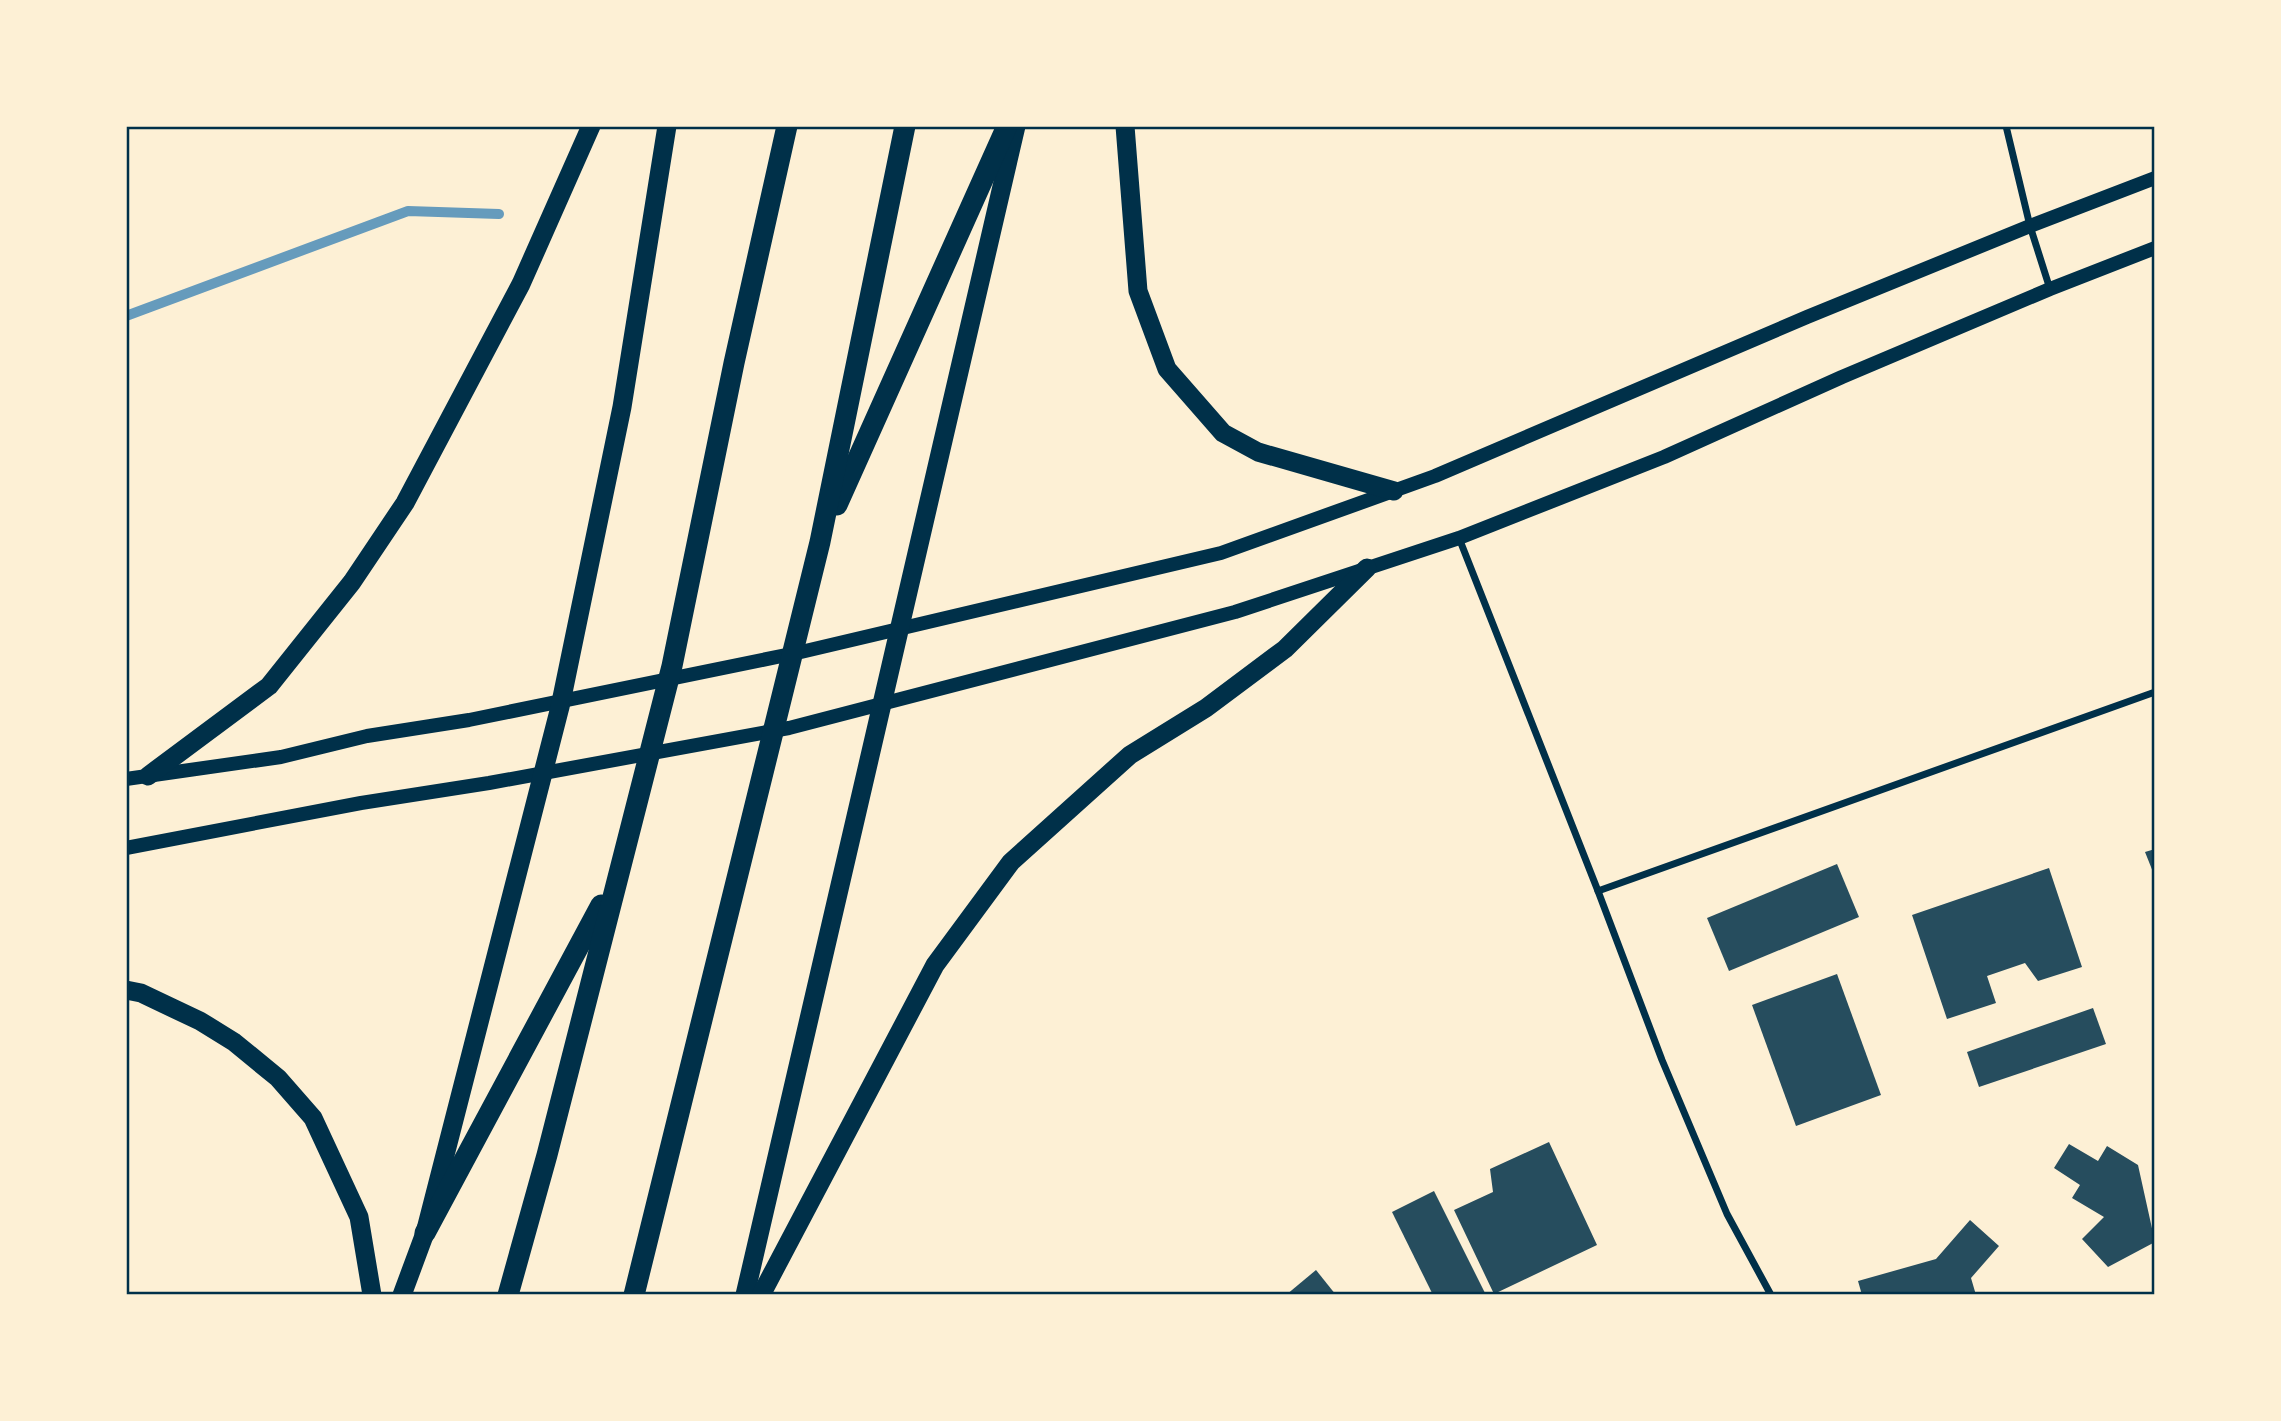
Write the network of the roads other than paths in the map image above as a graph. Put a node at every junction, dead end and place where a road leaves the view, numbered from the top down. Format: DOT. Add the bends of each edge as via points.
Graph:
graph roads {
  1 [pos="591,126"];
  2 [pos="667,126"];
  3 [pos="787,126"];
  4 [pos="905,126"];
  5 [pos="1007,126"];
  6 [pos="1016,126"];
  7 [pos="1125,126"];
  8 [pos="2006,126"];
  9 [pos="2155,178"];
  10 [pos="2030,226"];
  11 [pos="2155,248"];
  12 [pos="2050,289"];
  13 [pos="1394,491"];
  14 [pos="1459,538"];
  15 [pos="820,542"];
  16 [pos="1367,568"];
  17 [pos="2155,692"];
  18 [pos="148,776"];
  19 [pos="126,779"];
  20 [pos="126,848"];
  21 [pos="617,876"];
  22 [pos="1598,891"];
  23 [pos="126,990"];
  24 [pos="425,1233"];
  25 [pos="372,1295"];
  26 [pos="402,1295"];
  27 [pos="508,1295"];
  28 [pos="634,1295"];
  29 [pos="745,1295"];
  30 [pos="761,1295"];
  31 [pos="1771,1295"];
  1 -- 18 [label="highway" via="514,296 405,503 352,582 270,686"];
  2 -- 24 [label="highway" via="622,407 560,707"];
  3 -- 21 [label="highway" via="672,666"];
  4 -- 15 [label="highway"];
  5 -- 15 [label="highway"];
  6 -- 29 [label="highway"];
  7 -- 13 [label="highway" via="1138,291 1167,369 1223,433 1258,452"];
  8 -- 10 [label="street"];
  9 -- 10 [label="main road"];
  10 -- 12 [label="street"];
  10 -- 13 [label="main road"];
  11 -- 12 [label="main road"];
  12 -- 14 [label="main road" via="1664,457"];
  13 -- 18 [label="main road" via="1221,553 801,652 505,713 367,736 281,758"];
  14 -- 16 [label="main road"];
  14 -- 22 [label="street"];
  15 -- 28 [label="highway"];
  16 -- 20 [label="main road" via="1235,612 789,728"];
  16 -- 30 [label="highway" via="1285,649 1206,708 1130,755 1011,862 935,965"];
  17 -- 22 [label="street"];
  18 -- 19 [label="main road"];
  21 -- 24 [label="highway"];
  21 -- 27 [label="highway"];
  22 -- 31 [label="street" via="1722,1201"];
  23 -- 25 [label="highway" via="200,1021 234,1042 278,1078 313,1118 359,1217"];
  24 -- 26 [label="highway"];
}
